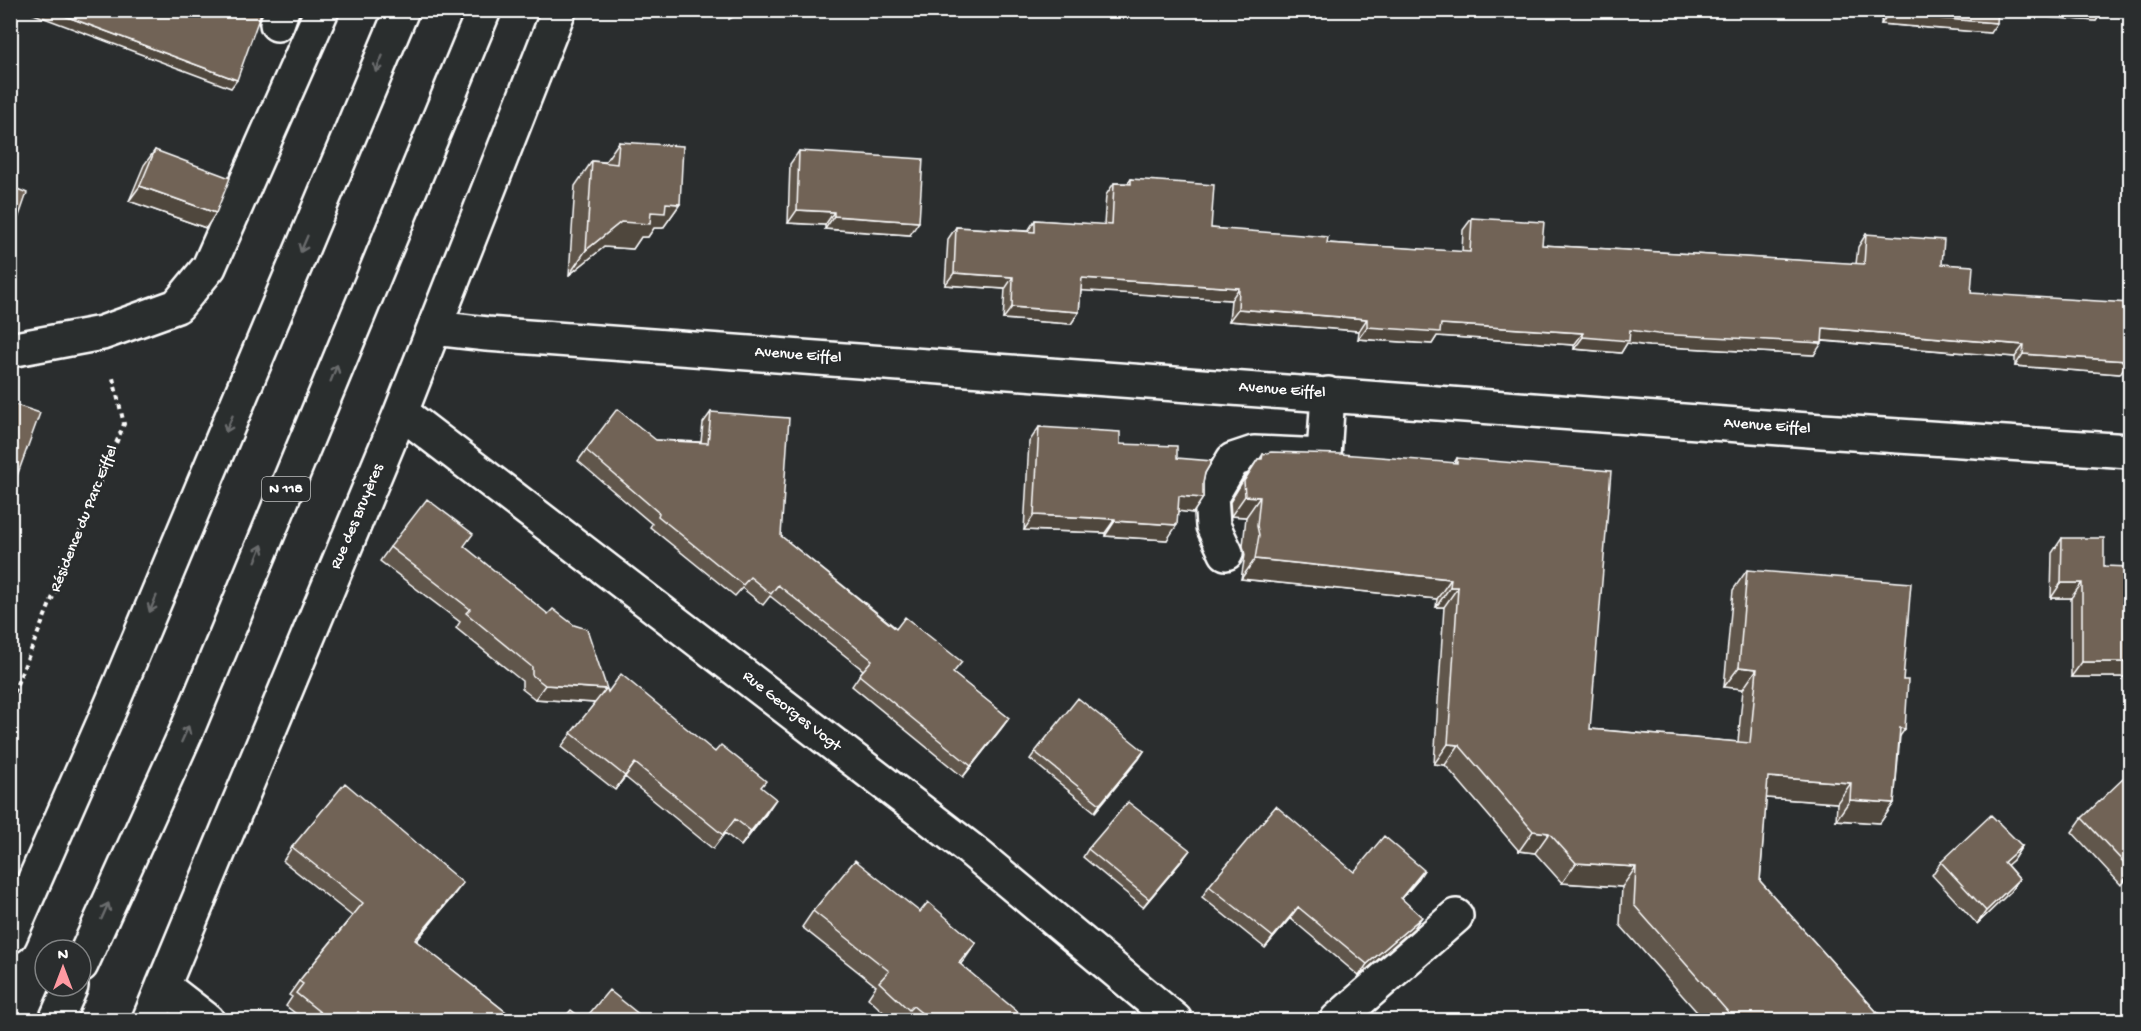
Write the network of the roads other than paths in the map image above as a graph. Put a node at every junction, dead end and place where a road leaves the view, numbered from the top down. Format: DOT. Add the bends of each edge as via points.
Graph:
graph roads {
  1 [pos="322,10"];
  2 [pos="402,10"];
  3 [pos="484,10"];
  4 [pos="559,10"];
  5 [pos="434,328"];
  6 [pos="13,347"];
  7 [pos="1328,394"];
  8 [pos="401,412"];
  9 [pos="2130,451"];
  10 [pos="1226,553"];
  11 [pos="1456,916"];
  12 [pos="10,936"];
  13 [pos="93,938"];
  14 [pos="163,986"];
  15 [pos="66,998"];
  16 [pos="56,1020"];
  17 [pos="149,1020"];
  18 [pos="207,1020"];
  19 [pos="1175,1020"];
  20 [pos="1337,1020"];
  1 -- 6 [label="main road" via="209,267 177,306 102,333"];
  2 -- 12 [label="main road, one-way" via="111,706"];
  13 -- 3 [label="main road, N 118, one-way" via="187,730"];
  4 -- 5 [label="main road, Rue des Bruyères"];
  5 -- 7 [label="main road, Avenue Eiffel"];
  5 -- 8 [label="main road, Rue des Bruyères"];
  7 -- 9 [label="main road, Avenue Eiffel"];
  7 -- 10 [label="main road" via="1324,456 1254,453 1233,460 1211,497 1213,526"];
  8 -- 14 [label="main road, Rue des Bruyères"];
  8 -- 19 [label="main road, Rue Georges Vogt" via="970,849"];
  11 -- 20 [label="main road"];
  14 -- 17 [label="main road, Rue des Bruyères"];
  14 -- 18 [label="main road"];
  15 -- 16 [label="main road"];
}
